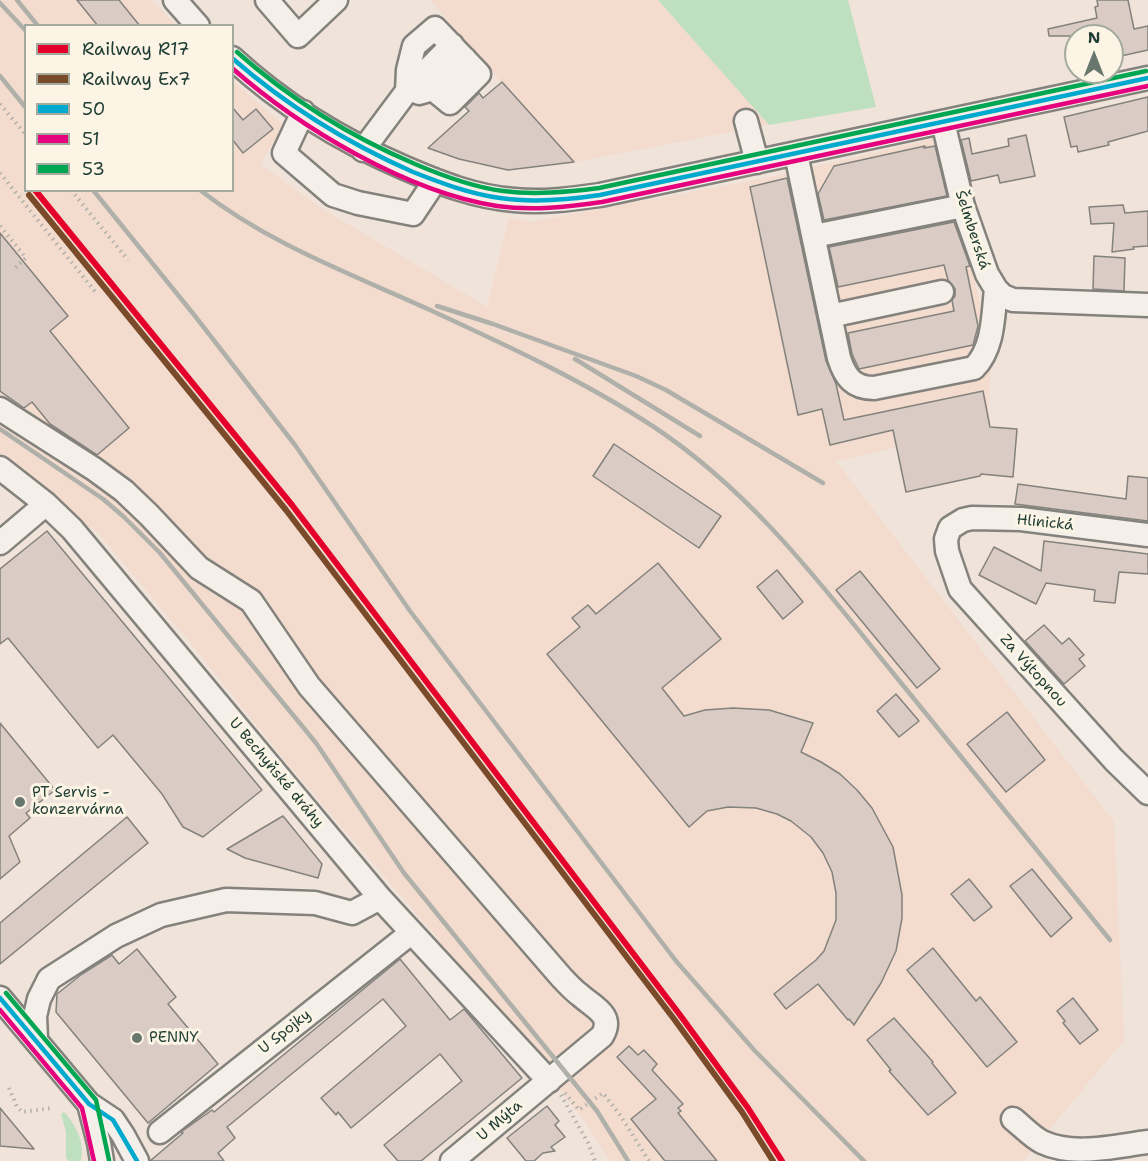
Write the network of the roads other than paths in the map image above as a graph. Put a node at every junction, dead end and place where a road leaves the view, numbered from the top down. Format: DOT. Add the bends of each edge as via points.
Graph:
graph roads {
  1 [pos="176,0"];
  2 [pos="267,0"];
  3 [pos="336,0"];
  4 [pos="196,24"];
  5 [pos="234,60"];
  6 [pos="1148,78"];
  7 [pos="404,95"];
  8 [pos="303,112"];
  9 [pos="746,121"];
  10 [pos="943,122"];
  11 [pos="363,150"];
  12 [pos="796,154"];
  13 [pos="757,162"];
  14 [pos="435,181"];
  15 [pos="963,206"];
  16 [pos="814,236"];
  17 [pos="996,289"];
  18 [pos="942,292"];
  19 [pos="1148,305"];
  20 [pos="830,316"];
  21 [pos="0,409"];
  22 [pos="0,468"];
  23 [pos="46,504"];
  24 [pos="947,534"];
  25 [pos="1148,536"];
  26 [pos="0,543"];
  27 [pos="1148,793"];
  28 [pos="380,898"];
  29 [pos="411,933"];
  30 [pos="0,998"];
  31 [pos="36,1039"];
  32 [pos="549,1081"];
  33 [pos="88,1104"];
  34 [pos="1013,1119"];
  35 [pos="160,1132"];
  36 [pos="1148,1142"];
  37 [pos="102,1161"];
  38 [pos="137,1161"];
  39 [pos="452,1161"];
  1 -- 4 [label="street"];
  2 -- 3 [label="street" via="298,36"];
  5 -- 8 [label="street"];
  6 -- 10 [label="street"];
  7 -- 7 [label="street" via="433,89 459,52 435,28 414,46"];
  7 -- 11 [label="street"];
  8 -- 11 [label="street"];
  8 -- 14 [label="street" via="284,153 333,195 413,214"];
  9 -- 13 [label="street"];
  10 -- 12 [label="street"];
  10 -- 15 [label="street, Šelmberská"];
  11 -- 14 [label="street"];
  12 -- 13 [label="street"];
  12 -- 16 [label="street"];
  13 -- 14 [label="street" via="600,195 550,200 513,200"];
  15 -- 16 [label="street"];
  15 -- 17 [label="street, Šelmberská"];
  16 -- 20 [label="street"];
  17 -- 19 [label="street, Šelmberská" via="1013,300"];
  17 -- 20 [label="street" via="987,348 974,368 874,388 860,386 843,372"];
  18 -- 20 [label="street"];
  21 -- 32 [label="street, U Mýta" via="124,491 199,568 251,601 309,686 562,978 602,1013 606,1024 602,1036"];
  22 -- 23 [label="street, U Bechyňské dráhy"];
  23 -- 26 [label="street"];
  23 -- 28 [label="street, U Bechyňské dráhy" via="72,529"];
  24 -- 25 [label="street, Hlinická" via="956,524 972,518 1021,519"];
  24 -- 27 [label="street, Za Výtopnou" via="947,551 960,589"];
  28 -- 29 [label="street, U Bechyňské dráhy"];
  28 -- 31 [label="street" via="352,913 315,903 226,900 160,915 116,936 49,979 35,1017"];
  29 -- 32 [label="street, U Bechyňské dráhy"];
  29 -- 35 [label="street, U Spojky"];
  30 -- 31 [label="street"];
  31 -- 33 [label="street"];
  32 -- 39 [label="street, U Mýta"];
  33 -- 37 [label="street"];
  33 -- 38 [label="street" via="113,1120"];
  34 -- 36 [label="street" via="1040,1141 1057,1148"];
}
